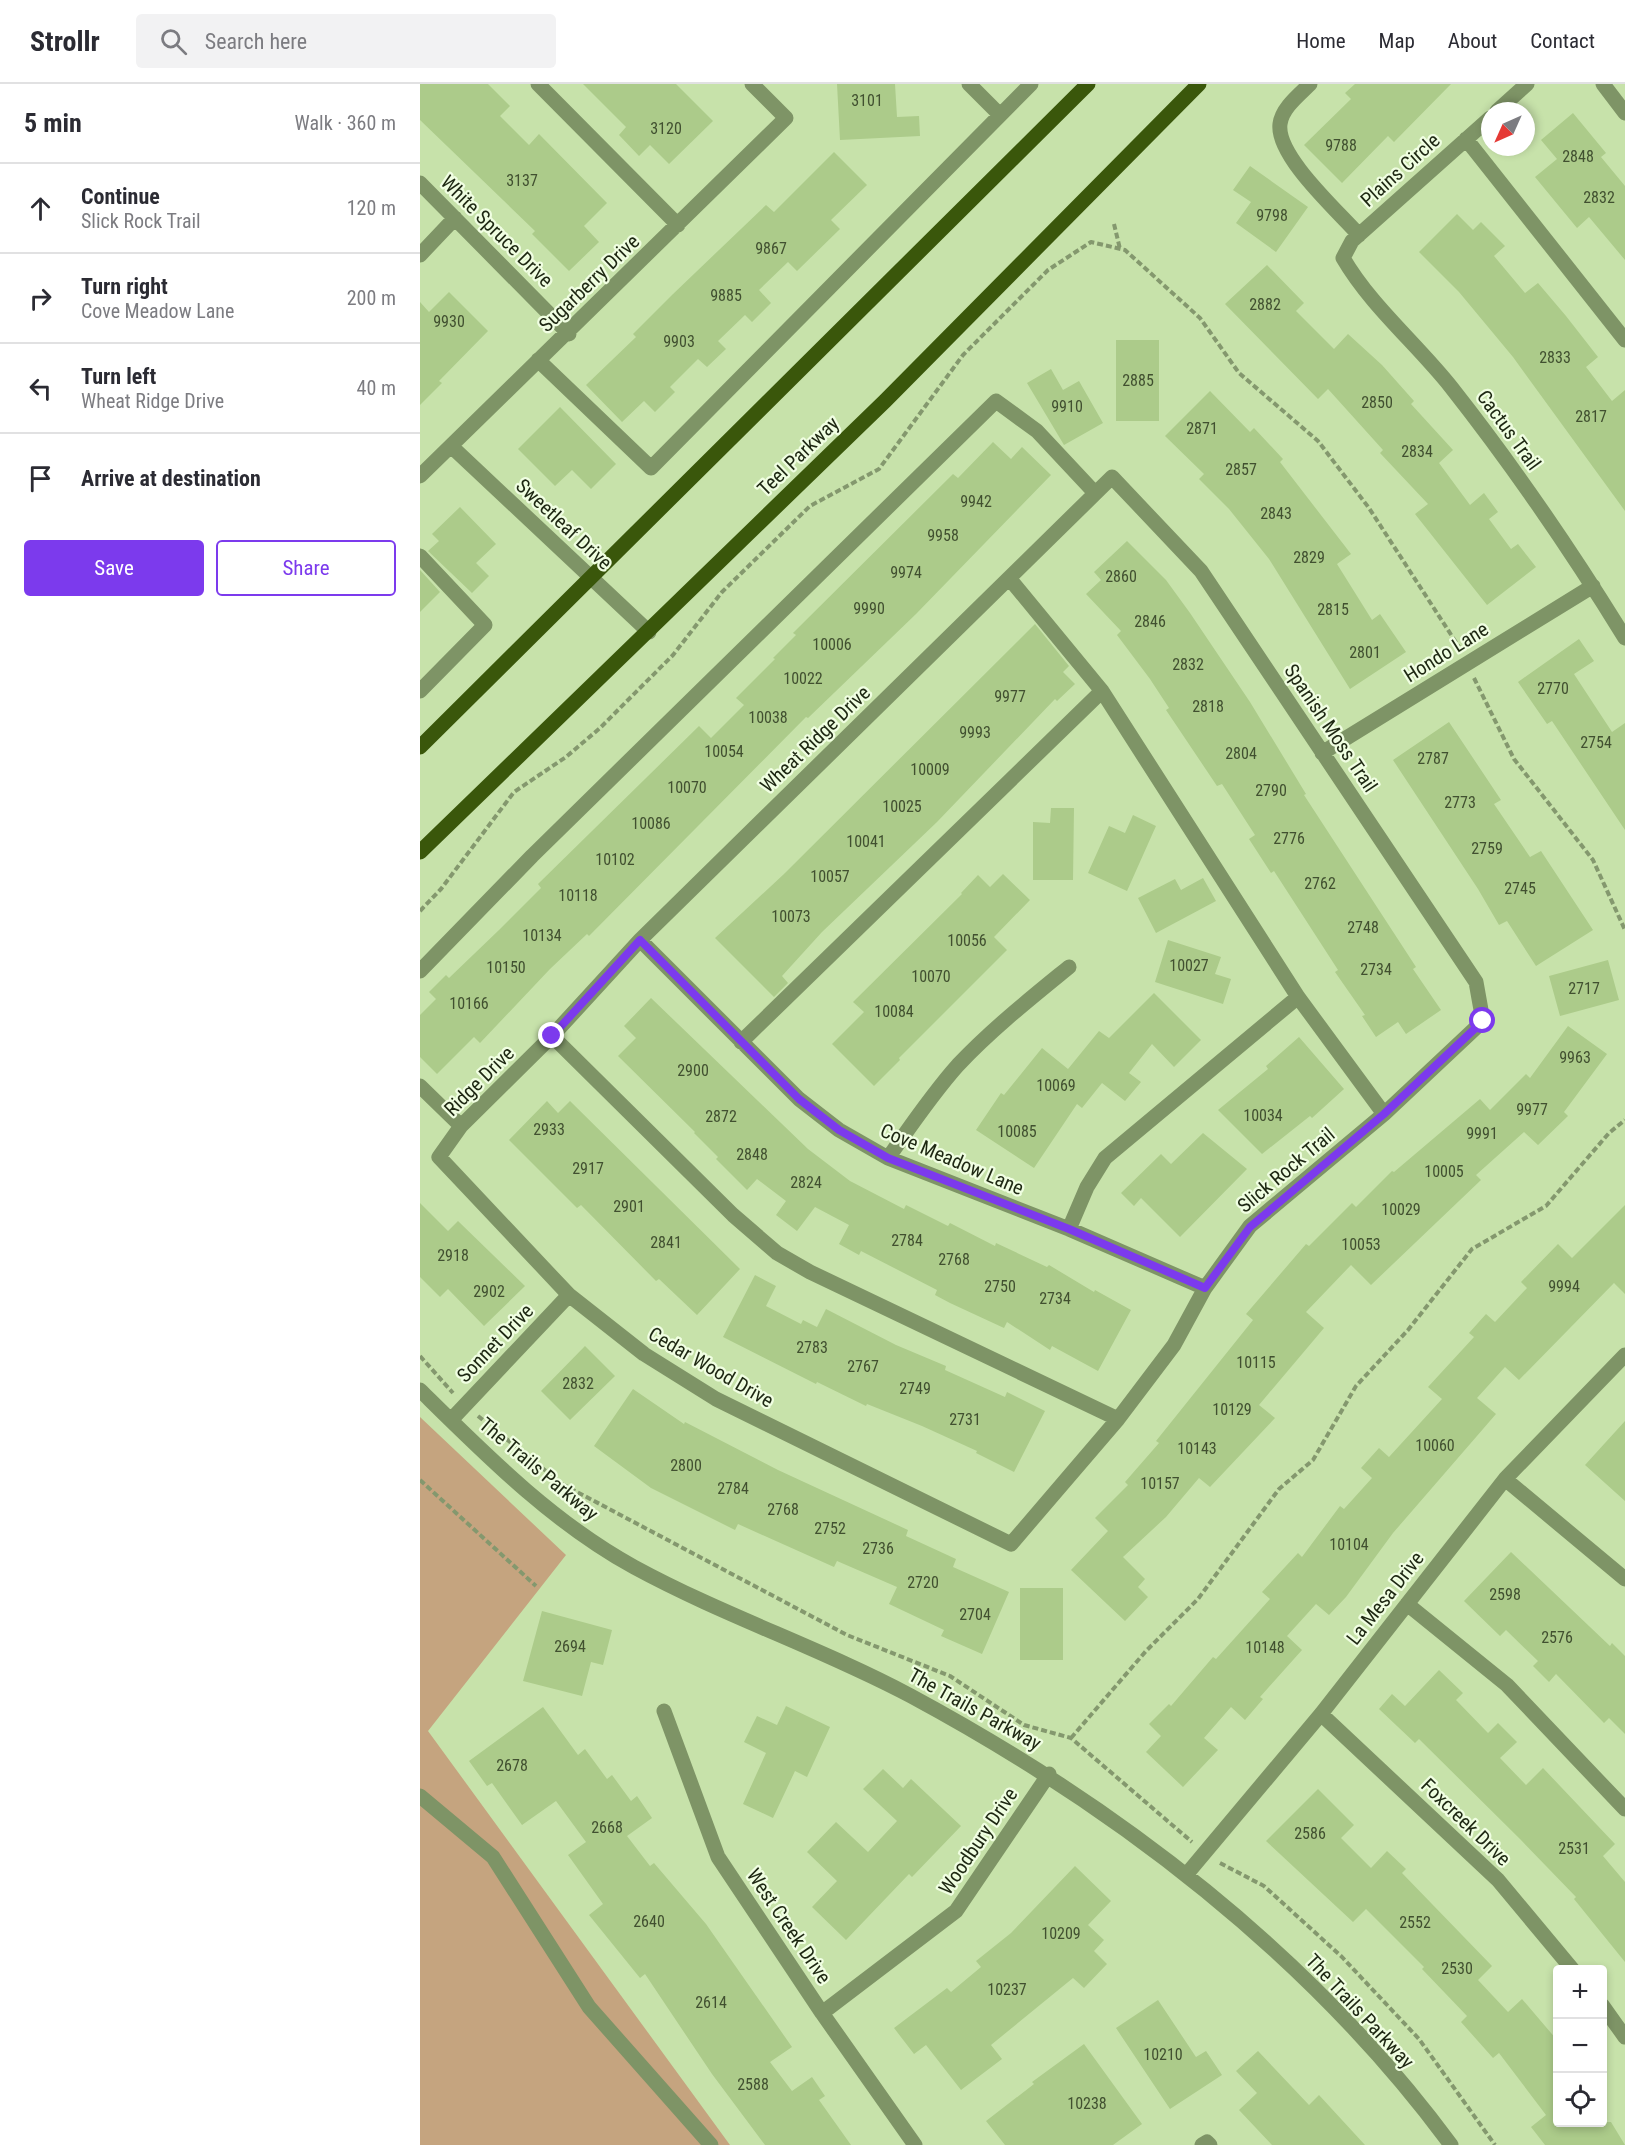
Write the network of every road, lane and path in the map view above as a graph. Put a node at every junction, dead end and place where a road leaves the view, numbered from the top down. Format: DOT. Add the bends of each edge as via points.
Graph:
graph roads {
  1 [pos="537,84"];
  2 [pos="752,84"];
  3 [pos="969,84"];
  4 [pos="1031,84"];
  5 [pos="1088,84"];
  6 [pos="1199,84"];
  7 [pos="1310,84"];
  8 [pos="1527,84"];
  9 [pos="1603,84"];
  10 [pos="1507,102"];
  11 [pos="1625,113"];
  12 [pos="1000,116"];
  13 [pos="1481,125"];
  14 [pos="1466,139"];
  15 [pos="420,183"];
  16 [pos="455,218"];
  17 [pos="1114,224"];
  18 [pos="678,225"];
  19 [pos="1359,235"];
  20 [pos="1120,249"];
  21 [pos="420,255"];
  22 [pos="1343,258"];
  23 [pos="569,334"];
  24 [pos="1625,340"];
  25 [pos="538,360"];
  26 [pos="451,446"];
  27 [pos="420,476"];
  28 [pos="1112,477"];
  29 [pos="1095,493"];
  30 [pos="420,556"];
  31 [pos="591,577"];
  32 [pos="1009,578"];
  33 [pos="1593,586"];
  34 [pos="649,632"];
  35 [pos="1625,638"];
  36 [pos="1467,664"];
  37 [pos="420,691"];
  38 [pos="1102,691"];
  39 [pos="420,747"];
  40 [pos="1322,753"];
  41 [pos="420,852"];
  42 [pos="420,911"];
  43 [pos="1625,930"];
  44 [pos="640,940"];
  45 [pos="1069,967"];
  46 [pos="420,971"];
  47 [pos="1298,997"];
  48 [pos="1483,1021"];
  49 [pos="552,1036"];
  50 [pos="741,1041"];
  51 [pos="420,1086"];
  52 [pos="1384,1114"];
  53 [pos="1625,1120"];
  54 [pos="461,1126"];
  55 [pos="439,1157"];
  56 [pos="888,1158"];
  57 [pos="1069,1229"];
  58 [pos="1205,1288"];
  59 [pos="569,1295"];
  60 [pos="1625,1355"];
  61 [pos="420,1390"];
  62 [pos="1119,1419"];
  63 [pos="450,1420"];
  64 [pos="1505,1479"];
  65 [pos="420,1480"];
  66 [pos="1011,1544"];
  67 [pos="1623,1573"];
  68 [pos="536,1586"];
  69 [pos="1407,1604"];
  70 [pos="664,1711"];
  71 [pos="1321,1714"];
  72 [pos="1071,1738"];
  73 [pos="1049,1774"];
  74 [pos="420,1796"];
  75 [pos="1625,1809"];
  76 [pos="1186,1875"];
  77 [pos="1569,1965"];
  78 [pos="1607,2012"];
  79 [pos="822,2013"];
  80 [pos="1625,2037"];
  81 [pos="711,2145"];
  82 [pos="915,2145"];
  83 [pos="1451,2145"];
  1 -- 18 [label="street"];
  2 -- 18 [label="street, Sugarberry Drive" via="786,118"];
  3 -- 12 [label="street"];
  4 -- 12 [label="street"];
  5 -- 31 [label="main road"];
  6 -- 34 [label="main road, Teel Parkway"];
  7 -- 19 [label="street" via="1289,105 1280,123 1281,141 1292,159"];
  8 -- 10 [label="street"];
  9 -- 11 [label="street"];
  12 -- 25 [label="street" via="651,468"];
  13 -- 14 [label="street, Plains Circle"];
  14 -- 19 [label="street, Plains Circle"];
  14 -- 24 [label="street"];
  15 -- 16 [label="street, White Spruce Drive"];
  16 -- 21 [label="street"];
  16 -- 23 [label="street, White Spruce Drive"];
  17 -- 20 [label="path"];
  18 -- 23 [label="street, Sugarberry Drive"];
  19 -- 22 [label="street, Plains Circle"];
  20 -- 36 [label="path" via="1200,318 1239,373 1318,441 1369,508"];
  20 -- 42 [label="path" via="1090,242 1048,270 963,355 879,468 810,506 722,592 674,655 600,728 514,792"];
  22 -- 33 [label="street, Cactus Trail" via="1357,282 1485,430"];
  23 -- 25 [label="street, Sugarberry Drive"];
  25 -- 26 [label="street, Sugarberry Drive"];
  26 -- 27 [label="street, Sugarberry Drive"];
  26 -- 31 [label="street, Sweetleaf Drive"];
  28 -- 29 [label="street, Wheat Ridge Drive"];
  28 -- 40 [label="street, Spanish Moss Trail" via="1201,571"];
  29 -- 32 [label="street, Wheat Ridge Drive"];
  29 -- 46 [label="street" via="1036,431 996,400"];
  30 -- 37 [label="street" via="485,625"];
  31 -- 34 [label="street, Sweetleaf Drive"];
  31 -- 39 [label="main road"];
  32 -- 38 [label="street"];
  32 -- 44 [label="street, Wheat Ridge Drive"];
  33 -- 35 [label="street, Cactus Trail"];
  33 -- 36 [label="street, Hondo Lane"];
  34 -- 41 [label="main road, Teel Parkway"];
  36 -- 40 [label="street, Hondo Lane"];
  36 -- 43 [label="path" via="1514,759 1593,860"];
  38 -- 47 [label="street"];
  38 -- 50 [label="street"];
  40 -- 48 [label="street, Spanish Moss Trail" via="1476,982"];
  44 -- 49 [label="street, Wheat Ridge Drive"];
  44 -- 50 [label="street, Cove Meadow Lane"];
  45 -- 56 [label="street" via="1002,1022 957,1066"];
  47 -- 52 [label="street"];
  47 -- 57 [label="street" via="1106,1158 1087,1187"];
  48 -- 52 [label="street, Slick Rock Trail"];
  49 -- 54 [label="street, Ridge Drive"];
  49 -- 62 [label="street" via="733,1215 777,1253"];
  50 -- 56 [label="street, Cove Meadow Lane" via="799,1099 839,1130"];
  51 -- 54 [label="street"];
  52 -- 58 [label="street, Slick Rock Trail" via="1250,1227"];
  53 -- 72 [label="path" via="1546,1206 1472,1249 1408,1330 1356,1386 1313,1460 1279,1489 1198,1599 1146,1651"];
  54 -- 55 [label="street, Ridge Drive"];
  55 -- 59 [label="street, Cedar Wood Drive"];
  56 -- 57 [label="street, Cove Meadow Lane"];
  57 -- 58 [label="street, Cove Meadow Lane"];
  58 -- 62 [label="street, Slick Rock Trail" via="1174,1345"];
  59 -- 63 [label="street, Sonnet Drive"];
  59 -- 66 [label="street, Cedar Wood Drive" via="644,1354 716,1399"];
  60 -- 64 [label="street, La Mesa Drive"];
  61 -- 63 [label="street, The Trails Parkway"];
  62 -- 66 [label="street, Slick Rock Trail"];
  63 -- 73 [label="street, The Trails Parkway" via="539,1502 582,1535 633,1566 908,1694"];
  64 -- 67 [label="street"];
  64 -- 69 [label="street, La Mesa Drive"];
  65 -- 68 [label="path"];
  69 -- 71 [label="street, La Mesa Drive"];
  69 -- 75 [label="street" via="1507,1685"];
  70 -- 79 [label="street, West Creek Drive" via="718,1857"];
  71 -- 76 [label="street, La Mesa Drive"];
  71 -- 77 [label="street, Foxcreek Drive" via="1498,1880"];
  73 -- 76 [label="street, The Trails Parkway"];
  73 -- 79 [label="street, Woodbury Drive" via="956,1911"];
  74 -- 81 [label="street" via="493,1857 589,2007"];
  76 -- 83 [label="street, The Trails Parkway" via="1329,2004"];
  78 -- 80 [label="street"];
  79 -- 82 [label="street, West Creek Drive"];
}
